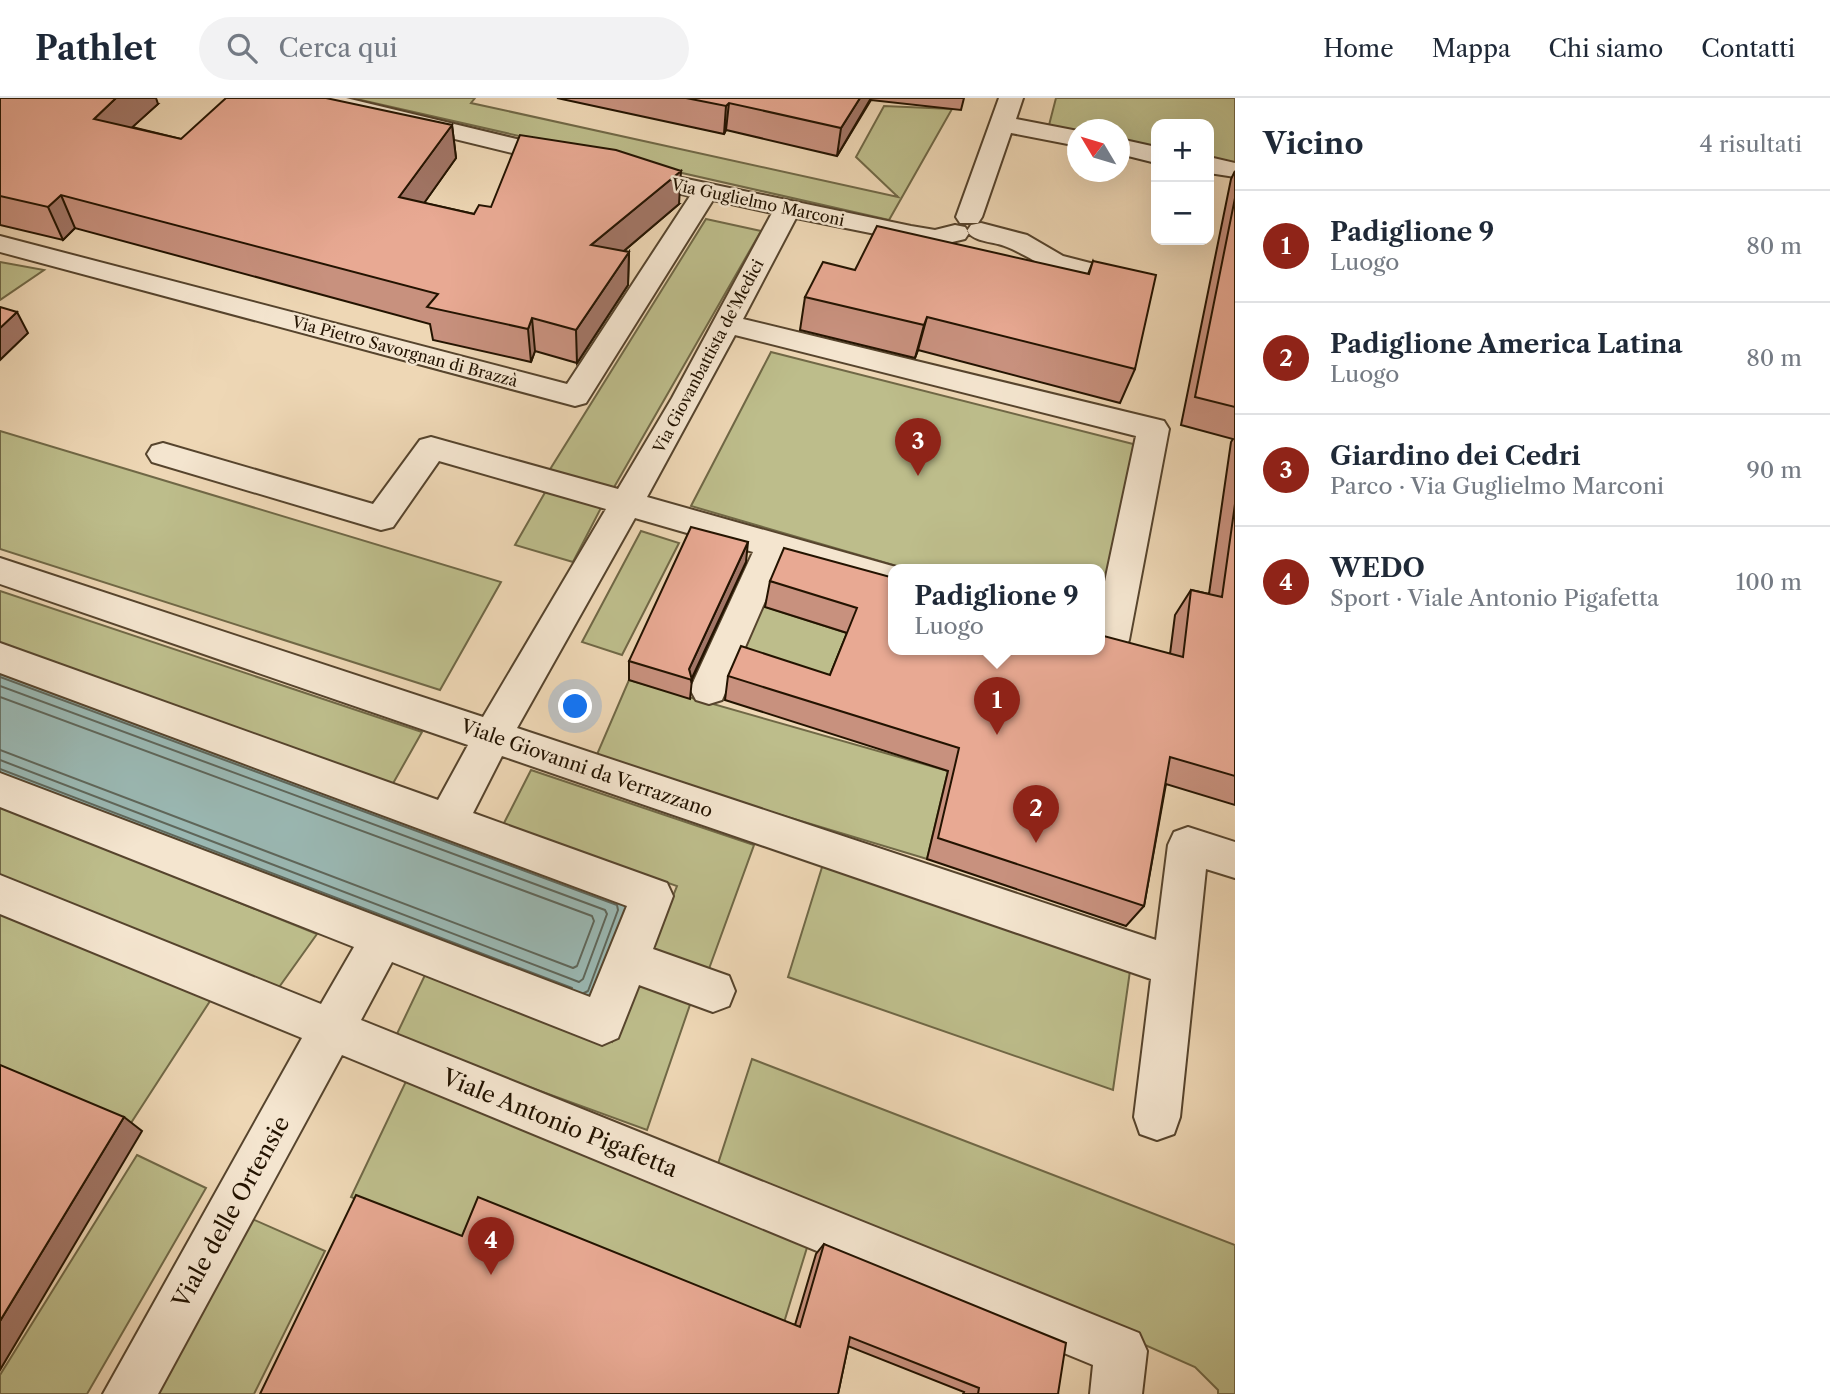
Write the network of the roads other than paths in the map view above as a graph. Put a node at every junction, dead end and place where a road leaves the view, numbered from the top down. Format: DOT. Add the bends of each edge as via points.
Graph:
graph roads {
  1 [pos="316,98"];
  2 [pos="1011,98"];
  3 [pos="1002,124"];
  4 [pos="1067,137"];
  5 [pos="1130,149"];
  6 [pos="1151,154"];
  7 [pos="588,163"];
  8 [pos="653,179"];
  9 [pos="706,191"];
  10 [pos="787,209"];
  11 [pos="968,227"];
  12 [pos="0,244"];
  13 [pos="1088,271"];
  14 [pos="727,324"];
  15 [pos="163,454"];
  16 [pos="628,503"];
  17 [pos="773,545"];
  18 [pos="0,570"];
  19 [pos="888,577"];
  20 [pos="1105,638"];
  21 [pos="0,658"];
  22 [pos="709,689"];
  23 [pos="492,737"];
  24 [pos="0,790"];
  25 [pos="449,820"];
  26 [pos="1235,860"];
  27 [pos="0,894"];
  28 [pos="382,938"];
  29 [pos="627,960"];
  30 [pos="1174,966"];
  31 [pos="713,991"];
  32 [pos="333,1030"];
  33 [pos="1157,1116"];
  34 [pos="1119,1373"];
  35 [pos="129,1394"];
  1 -- 7 [label="street"];
  2 -- 3 [label="street"];
  3 -- 4 [label="street"];
  3 -- 11 [label="street"];
  5 -- 6 [label="street"];
  8 -- 9 [label="street, Via Guglielmo Marconi"];
  9 -- 10 [label="street, Via Guglielmo Marconi"];
  9 -- 12 [label="street, Via Pietro Savorgnan di Brazzà" via="575,396"];
  10 -- 11 [label="street, Via Guglielmo Marconi" via="935,238"];
  10 -- 14 [label="street, Via Giovanbattista de'Medici"];
  11 -- 13 [label="street, Via Guglielmo Marconi" via="1017,241 1053,262"];
  14 -- 16 [label="street, Via Giovanbattista de'Medici"];
  14 -- 20 [label="street" via="1153,429 1111,640"];
  15 -- 16 [label="street" via="381,517 431,449"];
  16 -- 17 [label="street"];
  16 -- 23 [label="street, Via Giovanbattista de'Medici"];
  17 -- 19 [label="street"];
  17 -- 22 [label="street"];
  18 -- 23 [label="street, Viale Giovanni da Verrazzano"];
  21 -- 25 [label="street"];
  23 -- 25 [label="street, Via Giovanbattista de'Medici"];
  23 -- 30 [label="street, Viale Giovanni da Verrazzano"];
  24 -- 28 [label="street"];
  25 -- 29 [label="street" via="652,896"];
  26 -- 30 [label="street" via="1188,845"];
  27 -- 32 [label="street, Viale Antonio Pigafetta"];
  28 -- 29 [label="street" via="602,1023"];
  28 -- 32 [label="street, Viale delle Ortensie"];
  29 -- 31 [label="street"];
  30 -- 33 [label="street"];
  32 -- 34 [label="street, Viale Antonio Pigafetta"];
  32 -- 35 [label="street, Viale delle Ortensie"];
}
